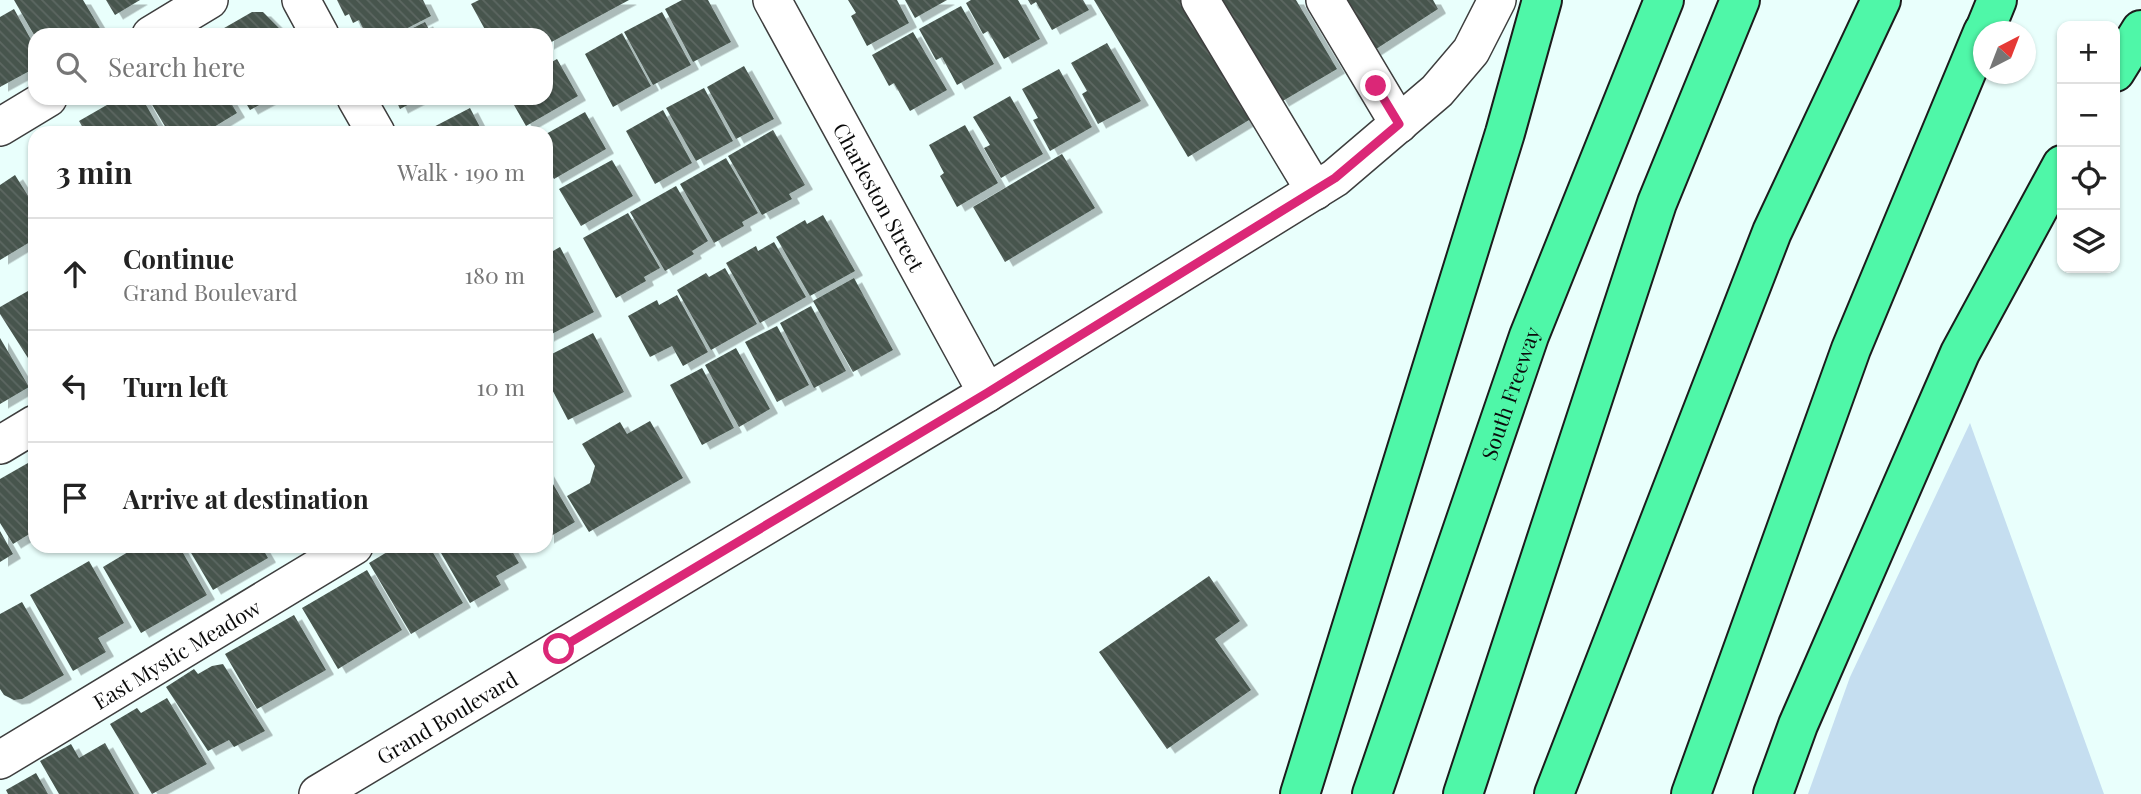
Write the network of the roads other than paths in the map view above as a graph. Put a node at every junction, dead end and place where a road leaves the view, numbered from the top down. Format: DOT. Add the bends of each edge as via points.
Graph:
graph roads {
  1 [pos="209,0"];
  2 [pos="300,0"];
  3 [pos="772,0"];
  4 [pos="1200,0"];
  5 [pos="1325,0"];
  6 [pos="1497,0"];
  7 [pos="1542,0"];
  8 [pos="1664,0"];
  9 [pos="1740,0"];
  10 [pos="1881,0"];
  11 [pos="1997,0"];
  12 [pos="1988,21"];
  13 [pos="163,28"];
  14 [pos="316,28"];
  15 [pos="2141,30"];
  16 [pos="1973,58"];
  17 [pos="2120,64"];
  18 [pos="36,105"];
  19 [pos="360,105"];
  20 [pos="1399,124"];
  21 [pos="372,126"];
  22 [pos="0,127"];
  23 [pos="2057,174"];
  24 [pos="1315,191"];
  25 [pos="987,393"];
  26 [pos="28,428"];
  27 [pos="0,445"];
  28 [pos="342,553"];
  29 [pos="0,760"];
  30 [pos="318,794"];
  31 [pos="1300,794"];
  32 [pos="1372,794"];
  33 [pos="1463,794"];
  34 [pos="1554,794"];
  35 [pos="1691,794"];
  36 [pos="1773,794"];
  1 -- 13 [label="street"];
  2 -- 14 [label="street"];
  3 -- 25 [label="street, Charleston Street"];
  4 -- 24 [label="street"];
  5 -- 20 [label="street"];
  6 -- 20 [label="street, Grand Boulevard" via="1471,51 1437,91"];
  7 -- 31 [label="highway"];
  8 -- 32 [label="highway, South Freeway" via="1530,336"];
  9 -- 33 [label="highway" via="1657,203"];
  10 -- 34 [label="highway" via="1772,232"];
  11 -- 12 [label="highway"];
  15 -- 17 [label="highway"];
  16 -- 35 [label="highway" via="1851,349"];
  18 -- 22 [label="street"];
  19 -- 21 [label="street"];
  20 -- 24 [label="street, Grand Boulevard"];
  23 -- 36 [label="highway" via="1959,353 1798,725"];
  24 -- 25 [label="street, Grand Boulevard"];
  25 -- 30 [label="street, Grand Boulevard"];
  26 -- 27 [label="street"];
  28 -- 29 [label="street, East Mystic Meadow"];
}
